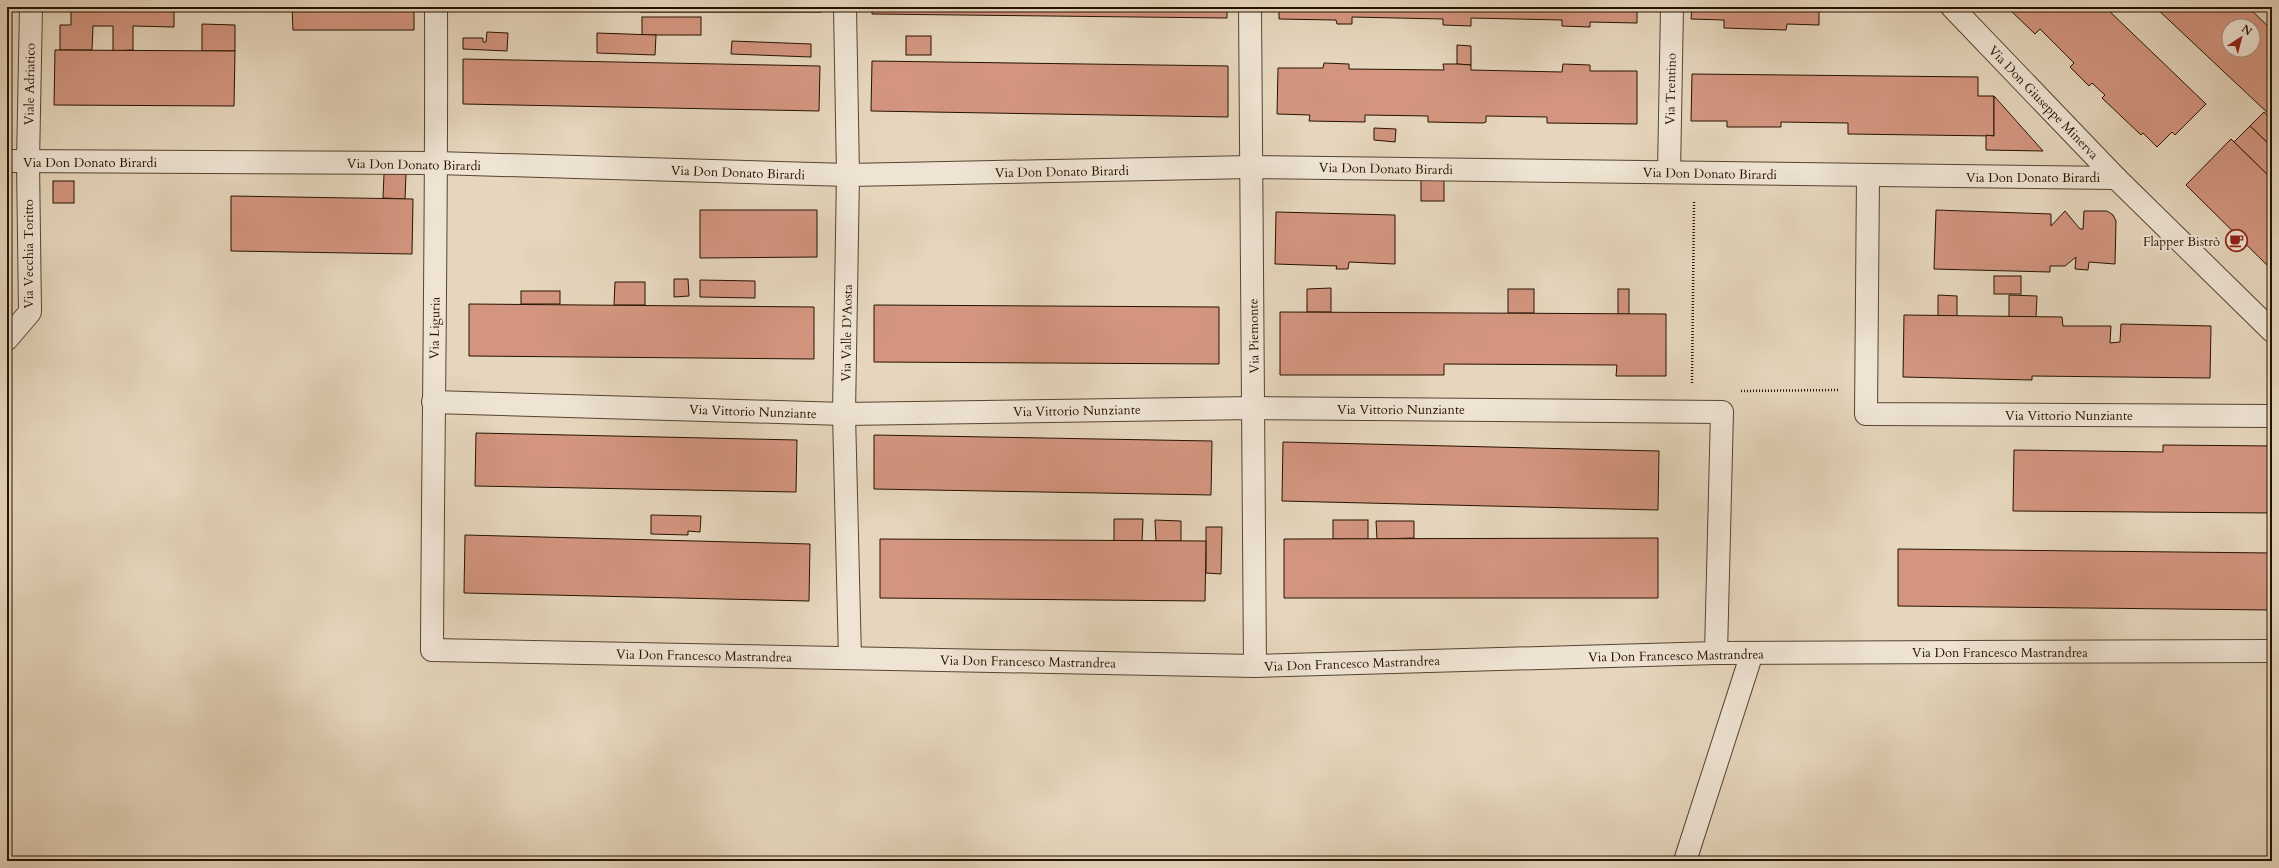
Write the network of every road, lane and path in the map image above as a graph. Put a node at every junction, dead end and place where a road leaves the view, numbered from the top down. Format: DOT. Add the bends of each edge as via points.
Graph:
graph roads {
  1 [pos="31,7"];
  2 [pos="436,7"];
  3 [pos="845,7"];
  4 [pos="1250,7"];
  5 [pos="1672,7"];
  6 [pos="1952,7"];
  7 [pos="17,161"];
  8 [pos="437,163"];
  9 [pos="1251,167"];
  10 [pos="1669,172"];
  11 [pos="1694,172"];
  12 [pos="848,175"];
  13 [pos="1868,176"];
  14 [pos="2116,178"];
  15 [pos="2272,331"];
  16 [pos="7,339"];
  17 [pos="1866,390"];
  18 [pos="1739,391"];
  19 [pos="433,402"];
  20 [pos="1254,408"];
  21 [pos="1692,411"];
  22 [pos="844,414"];
  23 [pos="2272,416"];
  24 [pos="432,650"];
  25 [pos="2272,651"];
  26 [pos="1716,653"];
  27 [pos="1752,653"];
  28 [pos="850,658"];
  29 [pos="1255,666"];
  30 [pos="1685,861"];
  1 -- 7 [label="street, Viale Adriatico"];
  2 -- 8 [label="street, Via Liguria"];
  3 -- 12 [label="street, Via Valle D'Aosta"];
  4 -- 9 [label="street, Via Piemonte"];
  5 -- 10 [label="street, Via Trentino"];
  6 -- 14 [label="street, Via Don Giuseppe Minerva"];
  7 -- 8 [label="street, Via Don Donato Birardi"];
  7 -- 16 [label="street, Via Vecchia Toritto" via="30,312"];
  8 -- 12 [label="street, Via Don Donato Birardi"];
  8 -- 19 [label="street, Via Liguria"];
  9 -- 10 [label="street, Via Don Donato Birardi"];
  9 -- 12 [label="street, Via Don Donato Birardi"];
  9 -- 20 [label="street, Via Piemonte"];
  10 -- 11 [label="street, Via Don Donato Birardi"];
  11 -- 13 [label="street, Via Don Donato Birardi"];
  11 -- 21 [label="path"];
  12 -- 22 [label="street, Via Valle D'Aosta"];
  13 -- 14 [label="street, Via Don Donato Birardi"];
  13 -- 17 [label="street"];
  14 -- 15 [label="street, Via Don Giuseppe Minerva"];
  17 -- 18 [label="path"];
  17 -- 23 [label="street, Via Vittorio Nunziante" via="1866,414"];
  19 -- 22 [label="street, Via Vittorio Nunziante"];
  19 -- 24 [label="street, Via Liguria"];
  20 -- 21 [label="street, Via Vittorio Nunziante"];
  20 -- 22 [label="street, Via Vittorio Nunziante"];
  20 -- 29 [label="street, Via Piemonte"];
  21 -- 26 [label="street, Via Vittorio Nunziante" via="1722,412"];
  22 -- 28 [label="street, Via Valle D'Aosta"];
  24 -- 28 [label="street, Via Don Francesco Mastrandrea"];
  25 -- 27 [label="street, Via Don Francesco Mastrandrea"];
  26 -- 27 [label="street, Via Don Francesco Mastrandrea"];
  26 -- 29 [label="street, Via Don Francesco Mastrandrea"];
  27 -- 30 [label="street"];
  28 -- 29 [label="street, Via Don Francesco Mastrandrea"];
}
